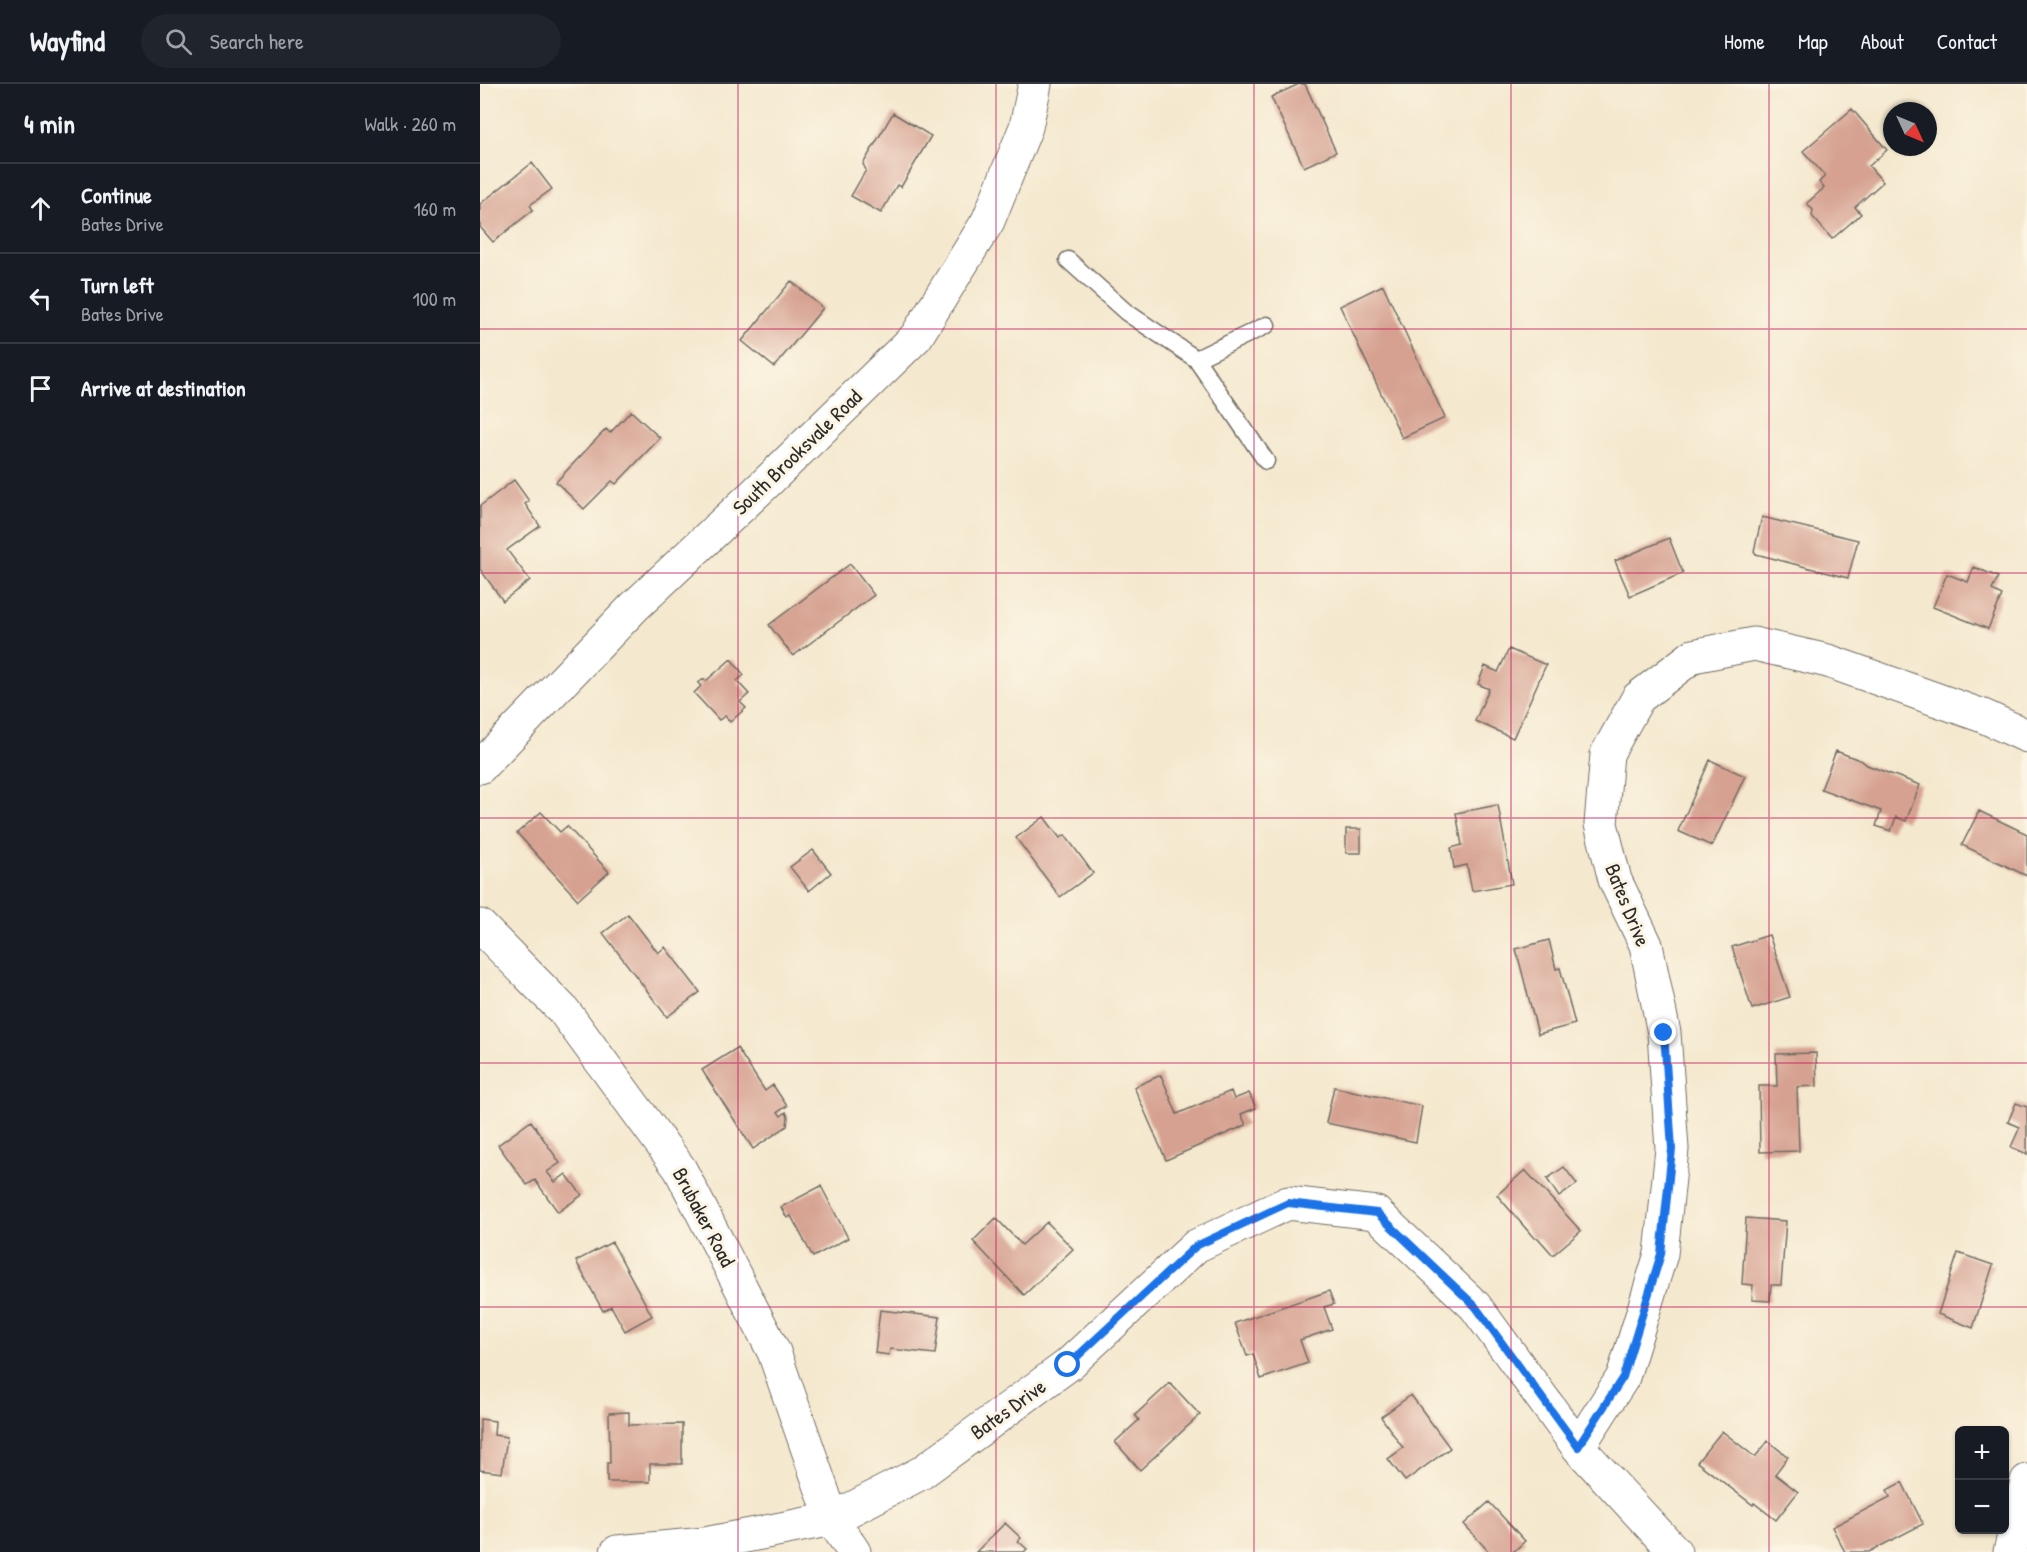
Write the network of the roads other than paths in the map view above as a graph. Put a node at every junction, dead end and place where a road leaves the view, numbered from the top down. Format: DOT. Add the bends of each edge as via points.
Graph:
graph roads {
  1 [pos="1035,84"];
  2 [pos="1068,260"];
  3 [pos="1267,325"];
  4 [pos="1196,359"];
  5 [pos="1266,461"];
  6 [pos="2027,736"];
  7 [pos="480,768"];
  8 [pos="480,926"];
  9 [pos="1578,1447"];
  10 [pos="2027,1481"];
  11 [pos="832,1519"];
  12 [pos="617,1552"];
  13 [pos="854,1552"];
  14 [pos="1675,1552"];
  15 [pos="2010,1552"];
  1 -- 7 [label="street, South Brooksvale Road" via="1026,127 988,221 916,337 634,607"];
  2 -- 4 [label="lane" via="1126,312"];
  3 -- 4 [label="lane"];
  4 -- 5 [label="lane"];
  6 -- 9 [label="street, Bates Drive" via="1983,716 1828,661 1754,644 1694,656 1638,698 1607,754 1600,824 1615,880 1646,945 1664,1033 1672,1149 1661,1254 1623,1377"];
  8 -- 11 [label="street, Brubaker Road" via="564,1011 680,1168 774,1352"];
  9 -- 11 [label="street, Bates Drive" via="1475,1306 1377,1213 1288,1203 1196,1246 1068,1365 921,1473"];
  9 -- 14 [label="street, Bates Drive"];
  10 -- 15 [label="street"];
  11 -- 12 [label="street, Bates Drive" via="705,1544"];
  11 -- 13 [label="street, Brubaker Road"];
}
